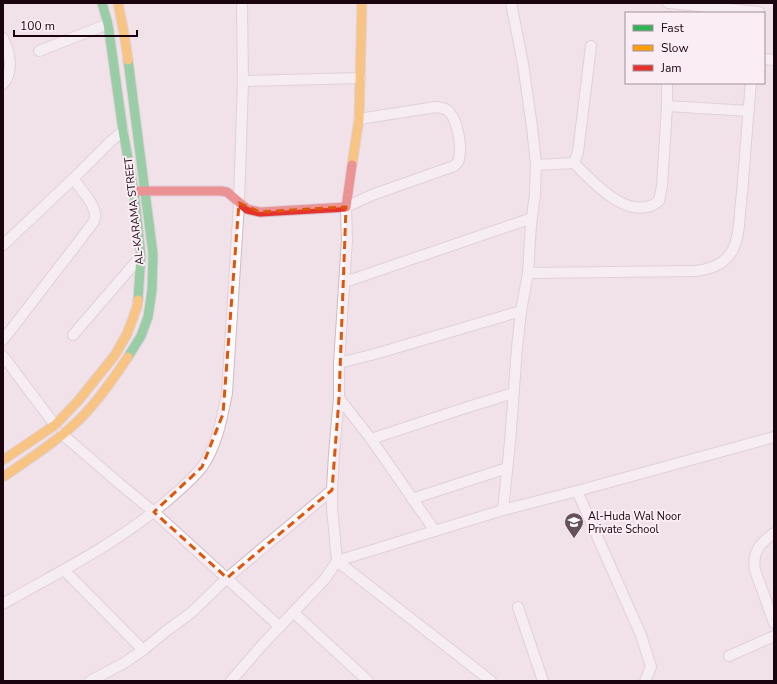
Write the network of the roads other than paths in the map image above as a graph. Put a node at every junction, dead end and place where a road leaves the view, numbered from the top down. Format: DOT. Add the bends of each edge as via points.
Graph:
graph roads {
  1 [pos="102,3"];
  2 [pos="118,3"];
  3 [pos="242,3"];
  4 [pos="362,3"];
  5 [pos="511,3"];
  6 [pos="668,3"];
  7 [pos="759,9"];
  8 [pos="108,24"];
  9 [pos="3,38"];
  10 [pos="591,46"];
  11 [pos="39,51"];
  12 [pos="360,78"];
  13 [pos="243,81"];
  14 [pos="3,84"];
  15 [pos="667,84"];
  16 [pos="751,84"];
  17 [pos="667,106"];
  18 [pos="749,110"];
  19 [pos="359,119"];
  20 [pos="123,131"];
  21 [pos="574,163"];
  22 [pos="536,165"];
  23 [pos="73,179"];
  24 [pos="145,190"];
  25 [pos="134,191"];
  26 [pos="239,203"];
  27 [pos="346,207"];
  28 [pos="532,218"];
  29 [pos="3,245"];
  30 [pos="141,256"];
  31 [pos="528,273"];
  32 [pos="345,282"];
  33 [pos="521,311"];
  34 [pos="73,335"];
  35 [pos="3,340"];
  36 [pos="3,356"];
  37 [pos="339,362"];
  38 [pos="513,393"];
  39 [pos="339,398"];
  40 [pos="55,424"];
  41 [pos="62,434"];
  42 [pos="774,437"];
  43 [pos="371,440"];
  44 [pos="3,460"];
  45 [pos="507,468"];
  46 [pos="3,476"];
  47 [pos="332,490"];
  48 [pos="577,491"];
  49 [pos="412,499"];
  50 [pos="503,510"];
  51 [pos="154,512"];
  52 [pos="435,531"];
  53 [pos="774,533"];
  54 [pos="337,561"];
  55 [pos="64,570"];
  56 [pos="227,578"];
  57 [pos="3,604"];
  58 [pos="518,606"];
  59 [pos="294,613"];
  60 [pos="774,623"];
  61 [pos="280,627"];
  62 [pos="774,636"];
  63 [pos="143,650"];
  64 [pos="729,656"];
  65 [pos="90,681"];
  66 [pos="231,681"];
  67 [pos="368,681"];
  68 [pos="491,681"];
  69 [pos="543,681"];
  70 [pos="645,681"];
  1 -- 8 [label="street, AL-KARAMA STREET"];
  2 -- 24 [label="street, AL-KARAMA STREET"];
  3 -- 13 [label="street"];
  4 -- 12 [label="street"];
  5 -- 22 [label="street" via="523,64"];
  6 -- 7 [label="street"];
  8 -- 11 [label="street"];
  8 -- 20 [label="street, AL-KARAMA STREET"];
  9 -- 14 [label="street" via="10,65 8,79"];
  10 -- 21 [label="street" via="578,152"];
  12 -- 13 [label="street"];
  12 -- 19 [label="street"];
  13 -- 26 [label="street"];
  15 -- 17 [label="street"];
  16 -- 18 [label="street"];
  17 -- 18 [label="street"];
  17 -- 21 [label="street" via="662,186 659,202 653,206 636,208 619,202"];
  18 -- 31 [label="street" via="736,243 725,260 709,269 696,271"];
  19 -- 27 [label="street"];
  19 -- 27 [label="street" via="436,107 446,109 455,121 459,133 460,159 454,166"];
  20 -- 23 [label="street"];
  20 -- 25 [label="street, AL-KARAMA STREET"];
  21 -- 22 [label="street"];
  22 -- 28 [label="street"];
  23 -- 29 [label="street"];
  23 -- 35 [label="street" via="93,206 93,223"];
  24 -- 25 [label="street"];
  24 -- 26 [label="street" via="222,191 227,192"];
  24 -- 41 [label="street, AL-KARAMA STREET" via="153,254 153,283 145,327 138,343 108,387"];
  25 -- 30 [label="street, AL-KARAMA STREET"];
  26 -- 27 [label="street" via="247,209 260,212"];
  26 -- 51 [label="street" via="229,372 223,414 210,453 202,467"];
  27 -- 32 [label="street"];
  28 -- 31 [label="street"];
  28 -- 32 [label="street"];
  30 -- 34 [label="street"];
  30 -- 40 [label="street, AL-KARAMA STREET" via="137,307 127,334 115,356 78,401"];
  31 -- 33 [label="street"];
  32 -- 37 [label="street"];
  33 -- 37 [label="street" via="375,354"];
  33 -- 38 [label="street"];
  36 -- 40 [label="street"];
  37 -- 39 [label="street"];
  38 -- 43 [label="street"];
  38 -- 45 [label="street"];
  39 -- 43 [label="street"];
  39 -- 47 [label="street"];
  40 -- 44 [label="street, AL-KARAMA STREET"];
  41 -- 46 [label="street, AL-KARAMA STREET"];
  41 -- 51 [label="street"];
  42 -- 48 [label="street"];
  43 -- 49 [label="street"];
  45 -- 49 [label="street"];
  45 -- 50 [label="street"];
  47 -- 54 [label="street"];
  47 -- 56 [label="street"];
  48 -- 50 [label="street"];
  48 -- 70 [label="street" via="641,635 650,667"];
  49 -- 52 [label="street"];
  50 -- 52 [label="street"];
  51 -- 55 [label="street"];
  51 -- 56 [label="street"];
  52 -- 54 [label="street"];
  53 -- 60 [label="street" via="758,548 754,562"];
  54 -- 59 [label="street" via="325,580"];
  54 -- 68 [label="street"];
  55 -- 57 [label="street"];
  55 -- 63 [label="street"];
  56 -- 61 [label="street"];
  56 -- 63 [label="street" via="192,612"];
  58 -- 69 [label="street"];
  59 -- 61 [label="street"];
  59 -- 67 [label="street"];
  61 -- 66 [label="street"];
  62 -- 64 [label="street"];
  63 -- 65 [label="street" via="124,664"];
}
